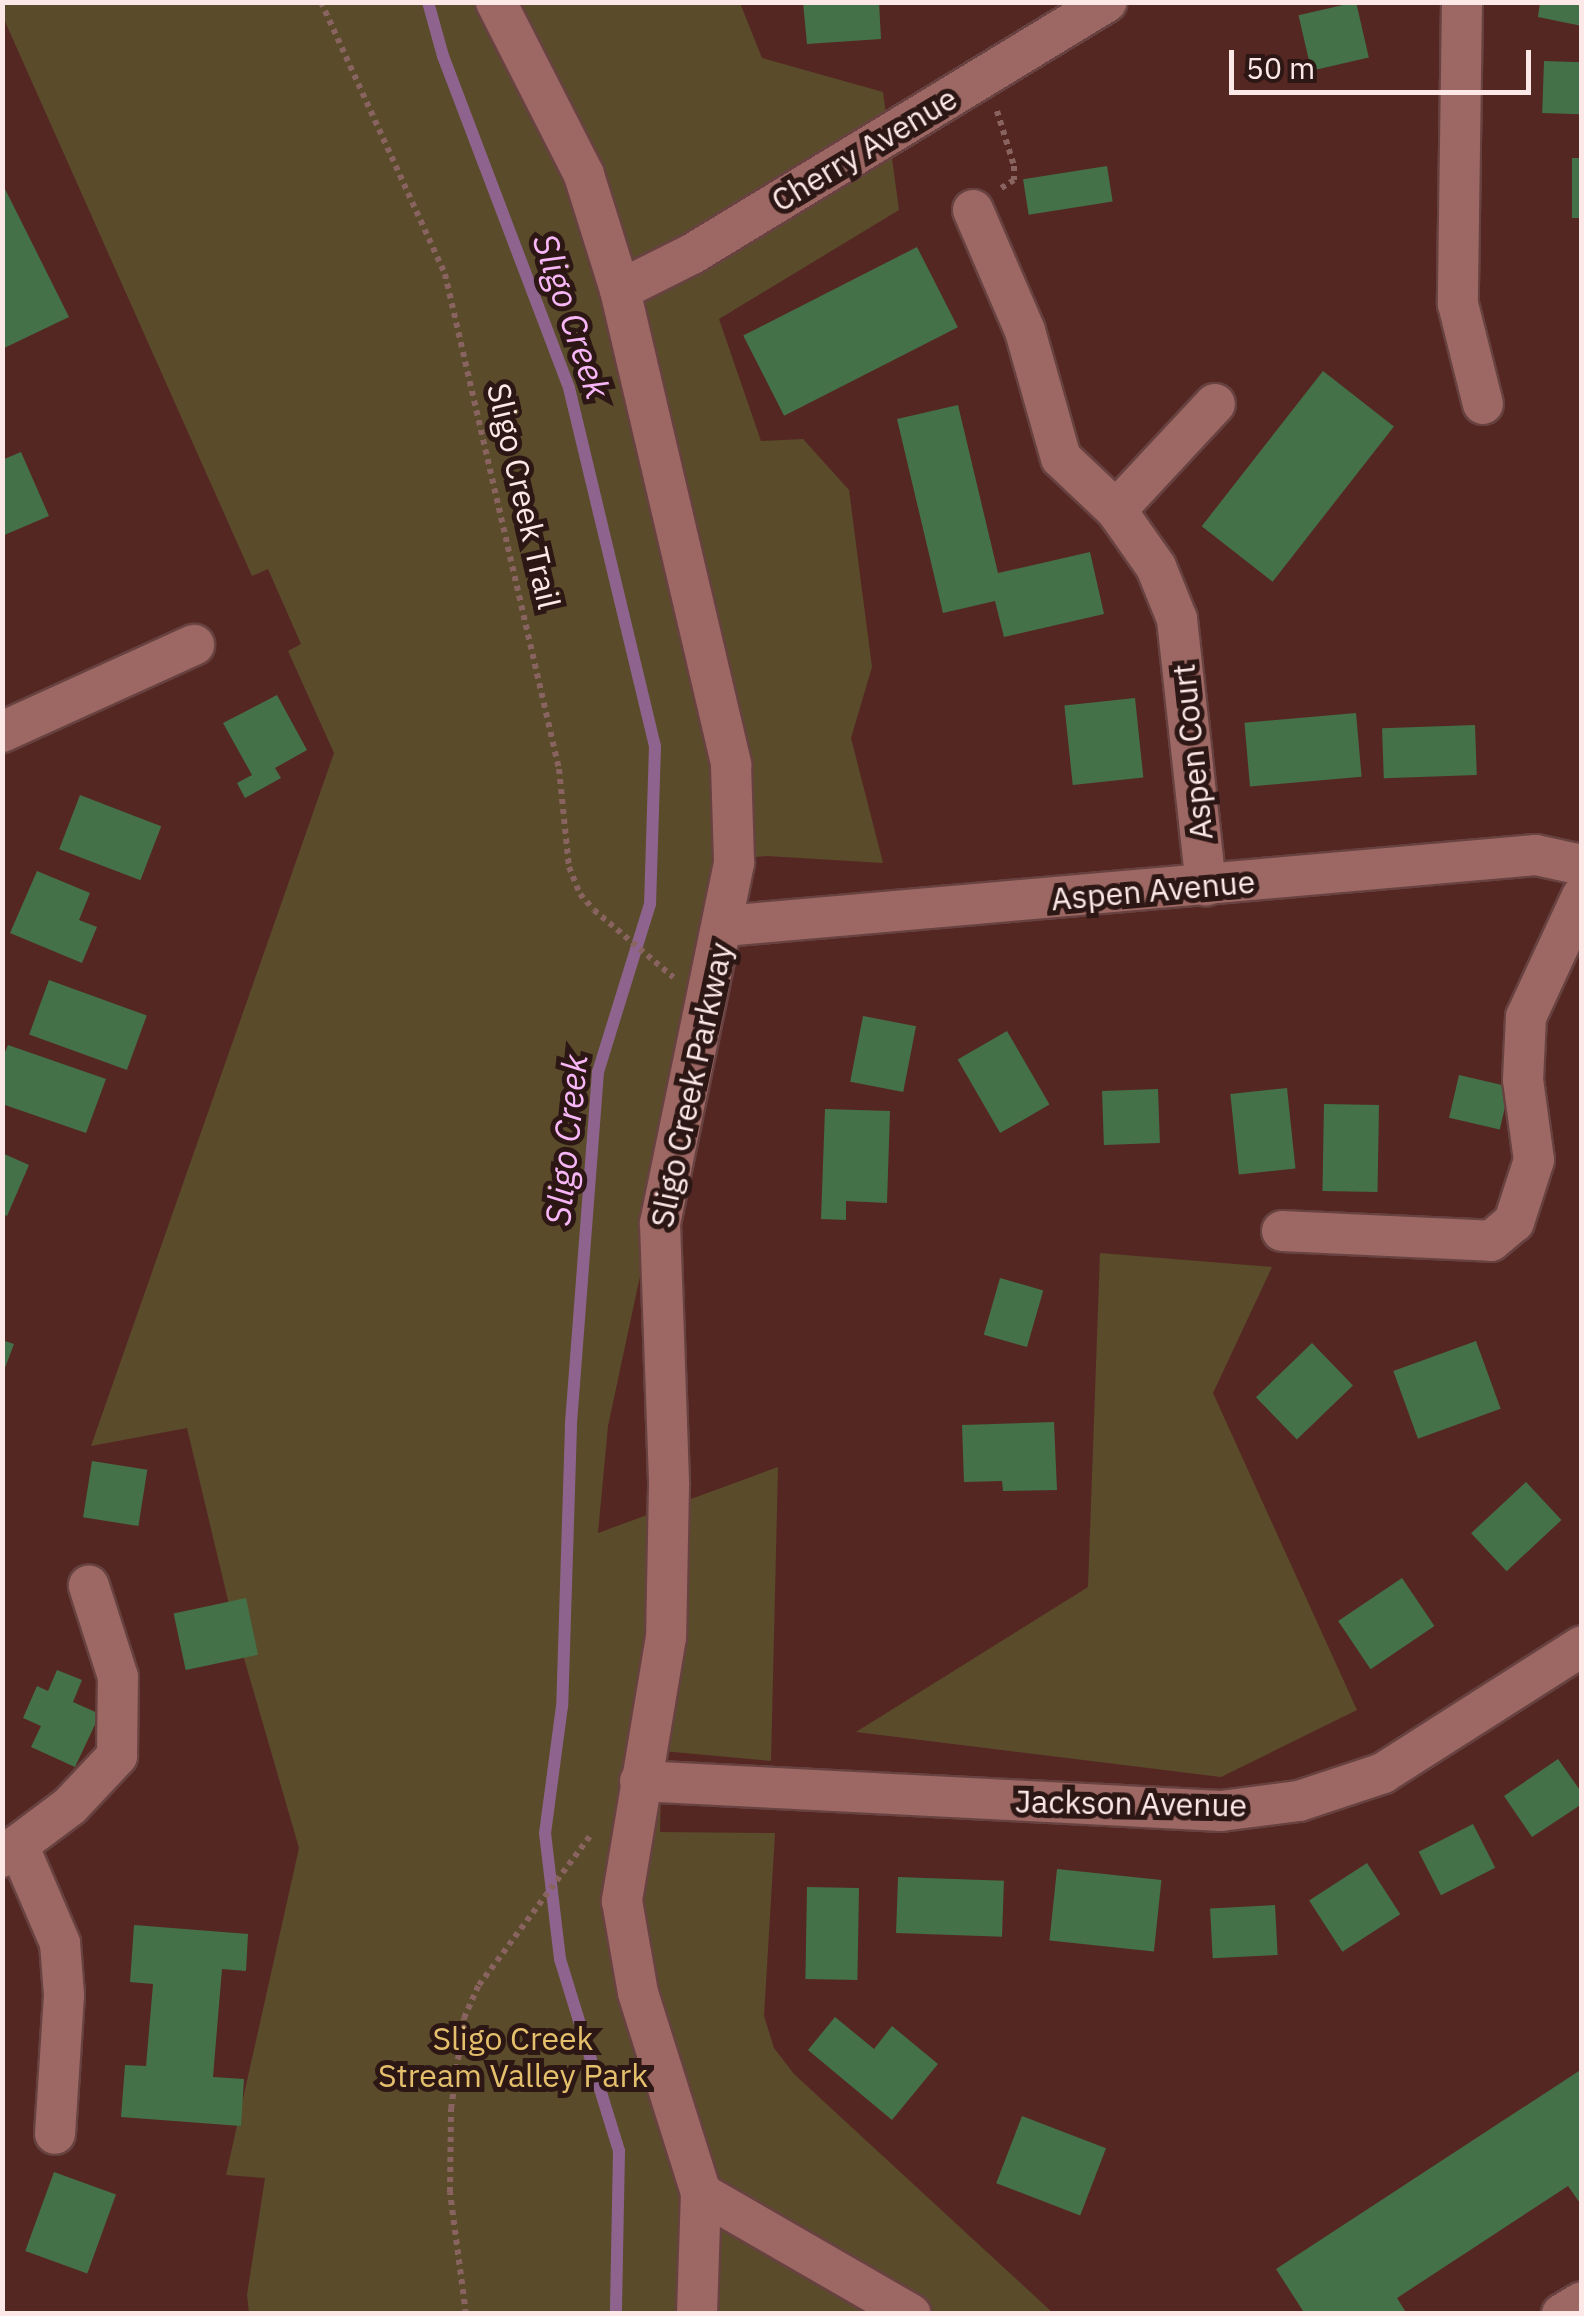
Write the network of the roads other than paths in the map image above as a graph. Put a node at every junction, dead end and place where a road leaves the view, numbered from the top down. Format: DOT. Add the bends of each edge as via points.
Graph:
graph roads {
  1 [pos="496,2"];
  2 [pos="1106,2"];
  3 [pos="1462,2"];
  4 [pos="973,210"];
  5 [pos="620,290"];
  6 [pos="1215,404"];
  7 [pos="1483,404"];
  8 [pos="1116,510"];
  9 [pos="194,646"];
  10 [pos="2,732"];
  11 [pos="1582,865"];
  12 [pos="1206,884"];
  13 [pos="1582,896"];
  14 [pos="724,926"];
  15 [pos="1282,1231"];
  16 [pos="90,1586"];
  17 [pos="1582,1646"];
  18 [pos="640,1781"];
  19 [pos="10,1851"];
  20 [pos="55,2134"];
  21 [pos="701,2194"];
  22 [pos="1582,2302"];
  23 [pos="696,2314"];
  24 [pos="911,2314"];
  25 [pos="1562,2314"];
  1 -- 5 [label="street, Sligo Creek Parkway" via="584,175"];
  2 -- 5 [label="street, Cherry Avenue" via="692,254"];
  3 -- 7 [label="street" via="1458,304"];
  4 -- 8 [label="street, Aspen Court" via="1025,332 1061,458"];
  5 -- 14 [label="street, Sligo Creek Parkway" via="731,764 734,863"];
  6 -- 8 [label="street"];
  8 -- 12 [label="street, Aspen Court" via="1156,567 1177,619"];
  9 -- 10 [label="street"];
  11 -- 12 [label="street, Aspen Avenue" via="1536,855"];
  12 -- 14 [label="street, Aspen Avenue"];
  13 -- 15 [label="street" via="1526,1017 1523,1080 1534,1160 1514,1222 1491,1241"];
  14 -- 18 [label="street, Sligo Creek Parkway" via="660,1223 669,1486 666,1637"];
  16 -- 19 [label="street" via="118,1677 117,1756 70,1806"];
  17 -- 18 [label="street, Jackson Avenue" via="1384,1773 1298,1801 1222,1811"];
  18 -- 21 [label="street, Sligo Creek Parkway" via="622,1900 638,1993"];
  19 -- 20 [label="street" via="60,1944 64,1995"];
  21 -- 23 [label="street, Sligo Creek Parkway"];
  21 -- 24 [label="street"];
  22 -- 25 [label="street"];
}
